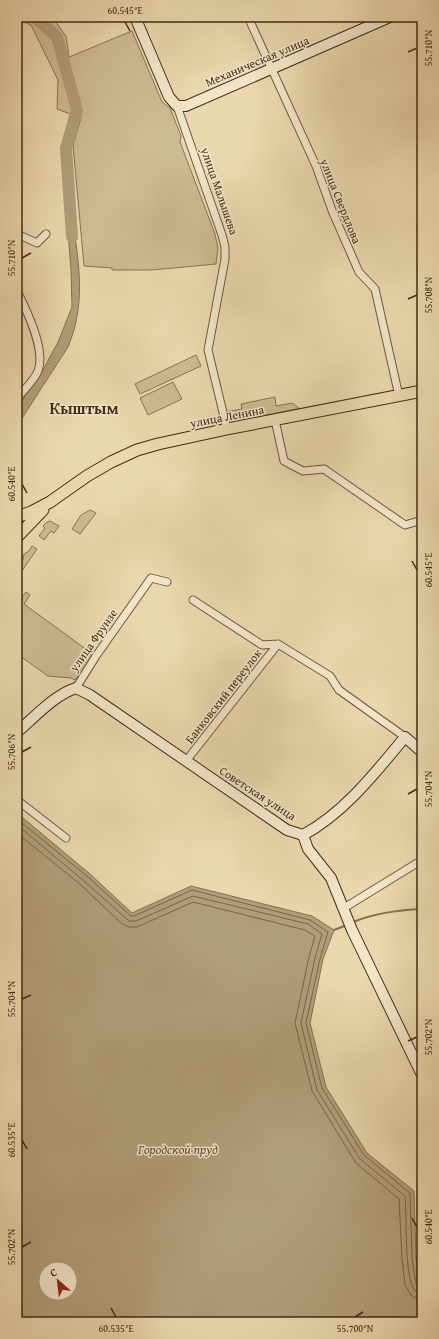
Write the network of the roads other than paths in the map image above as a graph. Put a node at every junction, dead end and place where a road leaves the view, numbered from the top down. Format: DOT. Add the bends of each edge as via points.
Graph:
graph roads {
  1 [pos="134,17"];
  2 [pos="248,17"];
  3 [pos="390,17"];
  4 [pos="271,69"];
  5 [pos="177,106"];
  6 [pos="17,234"];
  7 [pos="46,234"];
  8 [pos="17,291"];
  9 [pos="422,391"];
  10 [pos="399,396"];
  11 [pos="17,398"];
  12 [pos="275,420"];
  13 [pos="227,429"];
  14 [pos="50,502"];
  15 [pos="17,516"];
  16 [pos="422,520"];
  17 [pos="17,537"];
  18 [pos="167,582"];
  19 [pos="193,600"];
  20 [pos="278,644"];
  21 [pos="76,688"];
  22 [pos="17,732"];
  23 [pos="405,737"];
  24 [pos="422,752"];
  25 [pos="186,761"];
  26 [pos="17,800"];
  27 [pos="303,835"];
  28 [pos="66,838"];
  29 [pos="422,860"];
  30 [pos="344,908"];
  31 [pos="422,1075"];
  1 -- 5 [label="street, улица Малышева" via="169,97"];
  2 -- 4 [label="street, улица Свердлова"];
  3 -- 4 [label="street, Механическая улица"];
  4 -- 5 [label="street, Механическая улица" via="186,106"];
  4 -- 10 [label="street, улица Свердлова" via="316,166 359,272 375,289"];
  5 -- 13 [label="street, улица Малышева" via="225,247 208,350"];
  6 -- 7 [label="street" via="37,243"];
  8 -- 11 [label="street" via="36,338 41,362 38,372"];
  9 -- 10 [label="main road, улица Ленина"];
  10 -- 12 [label="main road, улица Ленина"];
  12 -- 13 [label="main road, улица Ленина"];
  12 -- 16 [label="street" via="284,461 303,471 324,469 405,525"];
  13 -- 14 [label="main road, улица Ленина" via="137,450 99,469"];
  14 -- 15 [label="main road" via="32,512"];
  14 -- 17 [label="main road"];
  18 -- 21 [label="street, улица Фрунзе" via="152,578"];
  19 -- 20 [label="street" via="262,644"];
  20 -- 23 [label="street" via="330,676 339,690"];
  20 -- 25 [label="street, Банковский переулок"];
  21 -- 22 [label="street, улица Фрунзе" via="56,699"];
  21 -- 25 [label="street, Советская улица"];
  23 -- 24 [label="street"];
  23 -- 27 [label="street" via="365,784 319,826"];
  25 -- 27 [label="street, Советская улица" via="287,830"];
  26 -- 28 [label="street"];
  27 -- 30 [label="street, Советская улица" via="308,849 331,878"];
  29 -- 30 [label="street"];
  30 -- 31 [label="street, Советская улица" via="352,930"];
}
